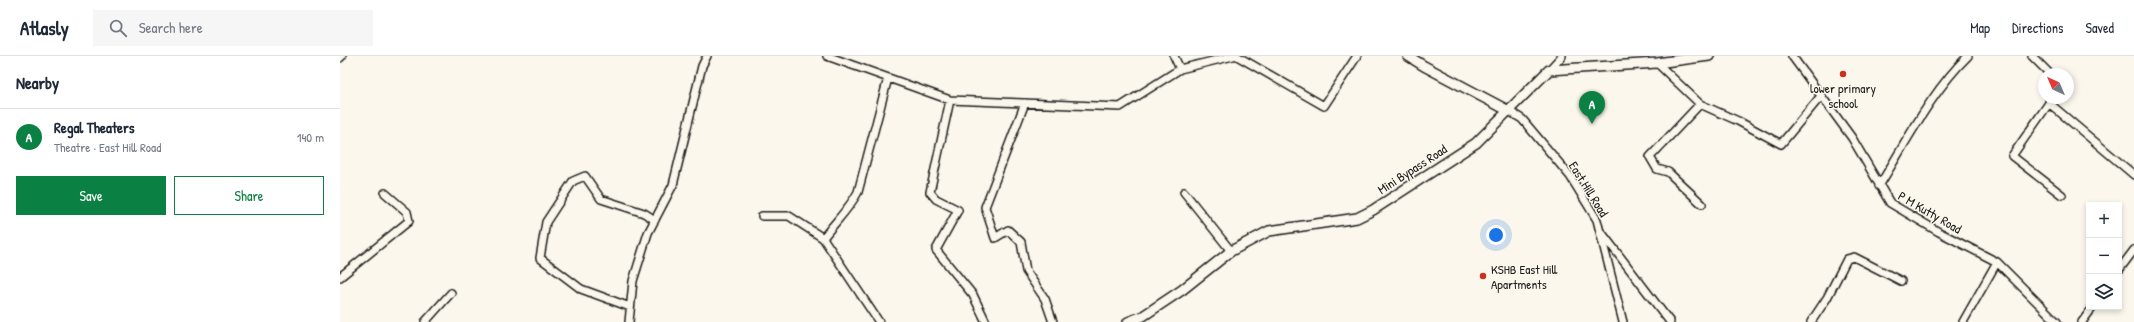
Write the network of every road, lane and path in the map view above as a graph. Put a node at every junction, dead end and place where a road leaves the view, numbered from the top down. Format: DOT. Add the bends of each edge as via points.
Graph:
graph roads {
  1 [pos="707,56"];
  2 [pos="827,56"];
  3 [pos="1174,56"];
  4 [pos="1233,56"];
  5 [pos="1236,56"];
  6 [pos="1357,56"];
  7 [pos="1408,56"];
  8 [pos="1562,56"];
  9 [pos="1709,56"];
  10 [pos="1792,56"];
  11 [pos="1968,56"];
  12 [pos="2032,56"];
  13 [pos="846,59"];
  14 [pos="1657,63"];
  15 [pos="2044,68"];
  16 [pos="1180,69"];
  17 [pos="1549,70"];
  18 [pos="888,78"];
  19 [pos="1821,96"];
  20 [pos="950,100"];
  21 [pos="1025,103"];
  22 [pos="1700,104"];
  23 [pos="2047,104"];
  24 [pos="2054,104"];
  25 [pos="1509,111"];
  26 [pos="2134,175"];
  27 [pos="1879,186"];
  28 [pos="1184,192"];
  29 [pos="385,193"];
  30 [pos="2062,196"];
  31 [pos="1702,204"];
  32 [pos="762,216"];
  33 [pos="655,220"];
  34 [pos="1599,230"];
  35 [pos="823,238"];
  36 [pos="2134,250"];
  37 [pos="1231,251"];
  38 [pos="1997,262"];
  39 [pos="2122,266"];
  40 [pos="340,277"];
  41 [pos="1901,281"];
  42 [pos="451,293"];
  43 [pos="630,307"];
  44 [pos="2091,310"];
  45 [pos="425,322"];
  46 [pos="629,322"];
  47 [pos="879,322"];
  48 [pos="986,322"];
  49 [pos="1053,322"];
  50 [pos="1128,322"];
  51 [pos="1623,322"];
  52 [pos="1670,322"];
  53 [pos="1811,322"];
  54 [pos="1963,322"];
  55 [pos="2057,322"];
  56 [pos="2082,322"];
  1 -- 33 [label="street" via="702,66 673,185"];
  2 -- 13 [label="street"];
  3 -- 16 [label="street"];
  4 -- 16 [label="street"];
  5 -- 6 [label="street" via="1324,106"];
  7 -- 25 [label="main road"];
  8 -- 17 [label="street"];
  9 -- 14 [label="main road"];
  10 -- 19 [label="street, P M Kutty Road"];
  11 -- 27 [label="street" via="1934,98"];
  12 -- 15 [label="street"];
  13 -- 18 [label="street"];
  14 -- 17 [label="main road"];
  14 -- 22 [label="street"];
  16 -- 21 [label="street" via="1120,107"];
  17 -- 25 [label="main road, Mini Bypass Road"];
  18 -- 20 [label="street"];
  18 -- 35 [label="street" via="858,192 850,207"];
  19 -- 22 [label="street" via="1781,144"];
  19 -- 27 [label="street, P M Kutty Road" via="1852,138"];
  20 -- 21 [label="street"];
  20 -- 48 [label="street" via="930,192 936,199 958,210 936,250 973,295"];
  21 -- 49 [label="street" via="985,207 995,238 1008,230 1020,242 1026,271 1045,299"];
  22 -- 31 [label="street" via="1650,157 1657,169 1668,172"];
  23 -- 30 [label="street" via="2012,156"];
  24 -- 26 [label="street"];
  25 -- 34 [label="street, East Hill Road" via="1522,119 1570,176 1597,220"];
  25 -- 37 [label="main road, Mini Bypass Road" via="1476,143 1374,210 1357,218 1269,231"];
  27 -- 38 [label="street, P M Kutty Road" via="1890,203"];
  28 -- 37 [label="street"];
  29 -- 40 [label="street" via="407,212 409,221"];
  32 -- 35 [label="street" via="789,216"];
  33 -- 43 [label="street" via="633,282"];
  33 -- 43 [label="street" via="644,213 601,199 585,176 573,181 546,222 540,258 581,289"];
  34 -- 51 [label="street, East Hill Road"];
  34 -- 52 [label="street"];
  35 -- 47 [label="street"];
  36 -- 39 [label="street"];
  37 -- 50 [label="main road, Mini Bypass Road" via="1182,290 1143,316"];
  38 -- 54 [label="street"];
  38 -- 55 [label="street, P M Kutty Road"];
  41 -- 53 [label="street" via="1854,257 1847,259"];
  42 -- 45 [label="street"];
  43 -- 46 [label="street"];
  44 -- 56 [label="street"];
}
